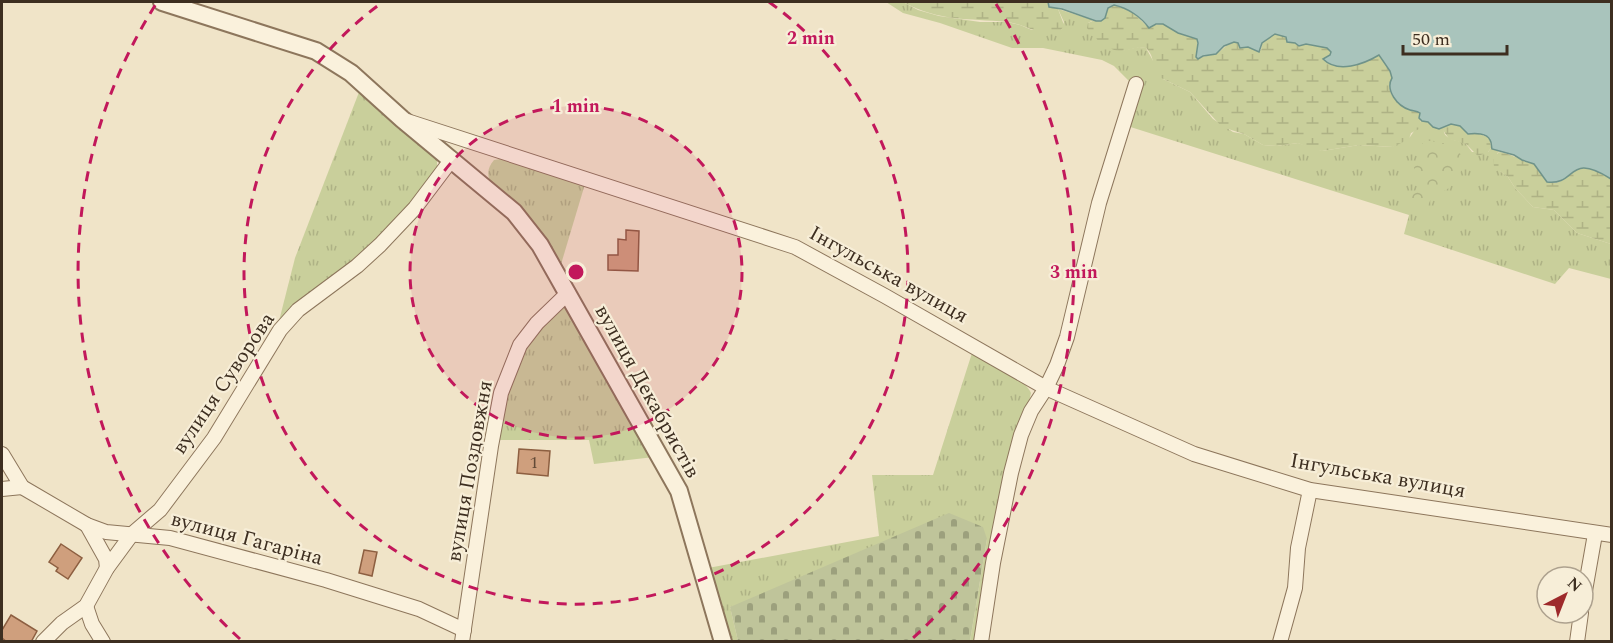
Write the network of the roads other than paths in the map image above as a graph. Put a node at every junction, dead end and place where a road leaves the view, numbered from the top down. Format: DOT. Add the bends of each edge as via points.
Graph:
graph roads {
  1 [pos="162,2"];
  2 [pos="1136,84"];
  3 [pos="402,119"];
  4 [pos="452,159"];
  5 [pos="568,293"];
  6 [pos="1046,388"];
  7 [pos="2,454"];
  8 [pos="22,487"];
  9 [pos="2,489"];
  10 [pos="1310,490"];
  11 [pos="87,525"];
  12 [pos="132,534"];
  13 [pos="1595,534"];
  14 [pos="1611,535"];
  15 [pos="1590,565"];
  16 [pos="107,568"];
  17 [pos="86,606"];
  18 [pos="1579,625"];
  19 [pos="463,636"];
  20 [pos="43,642"];
  21 [pos="103,642"];
  22 [pos="723,642"];
  23 [pos="981,642"];
  24 [pos="1280,642"];
  25 [pos="1577,642"];
  1 -- 3 [label="street, Інгульська вулиця" via="316,51 351,73"];
  2 -- 6 [label="street" via="1099,203 1067,337"];
  3 -- 4 [label="street, вулиця Декабристів"];
  3 -- 6 [label="street, Інгульська вулиця" via="795,248"];
  4 -- 5 [label="street, вулиця Декабристів" via="514,212 540,245"];
  4 -- 12 [label="street, вулиця Суворова" via="415,208 380,245 298,310 280,330 214,438 160,510"];
  5 -- 19 [label="street, вулиця Поздовжня" via="520,345 501,393"];
  5 -- 22 [label="street, вулиця Декабристів" via="679,491"];
  6 -- 10 [label="street, Інгульська вулиця" via="1194,454"];
  6 -- 23 [label="street" via="1021,435 1011,473"];
  7 -- 8 [label="street, вулиця Гагаріна"];
  8 -- 9 [label="street"];
  8 -- 11 [label="street, вулиця Гагаріна"];
  10 -- 13 [label="street, Інгульська вулиця"];
  10 -- 24 [label="street" via="1298,548 1295,588"];
  11 -- 12 [label="street, вулиця Гагаріна" via="106,532"];
  11 -- 16 [label="street"];
  12 -- 16 [label="street, вулиця Суворова"];
  12 -- 19 [label="street, вулиця Гагаріна" via="170,538 326,580 419,609"];
  13 -- 14 [label="street, Інгульська вулиця"];
  13 -- 15 [label="street"];
  16 -- 17 [label="street, вулиця Суворова"];
  17 -- 20 [label="street, вулиця Суворова" via="62,622"];
  17 -- 21 [label="street"];
  18 -- 25 [label="street"];
}
